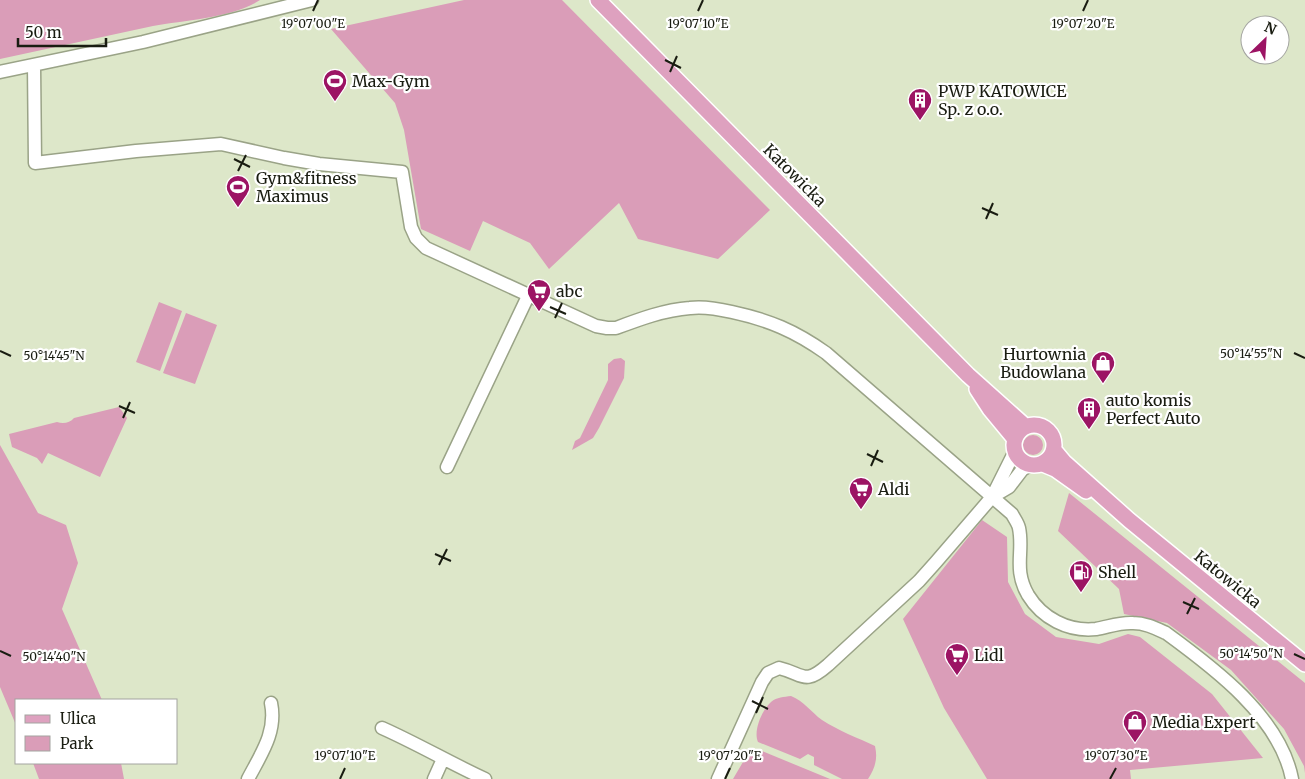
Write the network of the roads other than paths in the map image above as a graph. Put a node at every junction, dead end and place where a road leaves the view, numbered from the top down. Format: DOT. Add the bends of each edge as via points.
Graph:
graph roads {
  1 [pos="312,0"];
  2 [pos="603,3"];
  3 [pos="34,65"];
  4 [pos="0,72"];
  5 [pos="529,294"];
  6 [pos="968,375"];
  7 [pos="1026,426"];
  8 [pos="1014,445"];
  9 [pos="1054,450"];
  10 [pos="1036,464"];
  11 [pos="448,467"];
  12 [pos="992,497"];
  13 [pos="1129,520"];
  14 [pos="1305,664"];
  15 [pos="270,703"];
  16 [pos="382,728"];
  17 [pos="443,759"];
  18 [pos="248,779"];
  19 [pos="434,779"];
  20 [pos="485,779"];
  21 [pos="718,779"];
  22 [pos="1292,779"];
  1 -- 3 [label="street"];
  2 -- 6 [label="main road, Katowicka"];
  3 -- 4 [label="street"];
  3 -- 5 [label="street" via="35,163 221,144 319,164 402,172 411,228 416,238 432,250"];
  5 -- 11 [label="street"];
  5 -- 12 [label="street" via="596,326 607,328 692,307 760,318 793,331 826,353"];
  6 -- 7 [label="main road, Katowicka"];
  6 -- 8 [label="main road, Katowicka"];
  7 -- 8 [label="main road" via="1020,430"];
  7 -- 9 [label="main road" via="1038,425 1047,430 1053,439"];
  8 -- 10 [label="main road" via="1020,460"];
  8 -- 12 [label="street"];
  9 -- 10 [label="main road" via="1050,458"];
  9 -- 13 [label="main road, Katowicka"];
  10 -- 12 [label="street" via="1022,470 1009,487"];
  10 -- 13 [label="main road, Katowicka" via="1056,469"];
  12 -- 21 [label="street" via="919,581 819,674 807,678 779,668 768,673"];
  12 -- 22 [label="street" via="1012,514 1018,525 1022,583 1028,596 1046,616 1077,628 1095,629 1131,623 1166,633 1230,684 1255,710 1286,757"];
  13 -- 14 [label="main road, Katowicka"];
  15 -- 18 [label="street" via="273,715 271,730"];
  16 -- 17 [label="street"];
  17 -- 19 [label="street"];
  17 -- 20 [label="street"];
}
